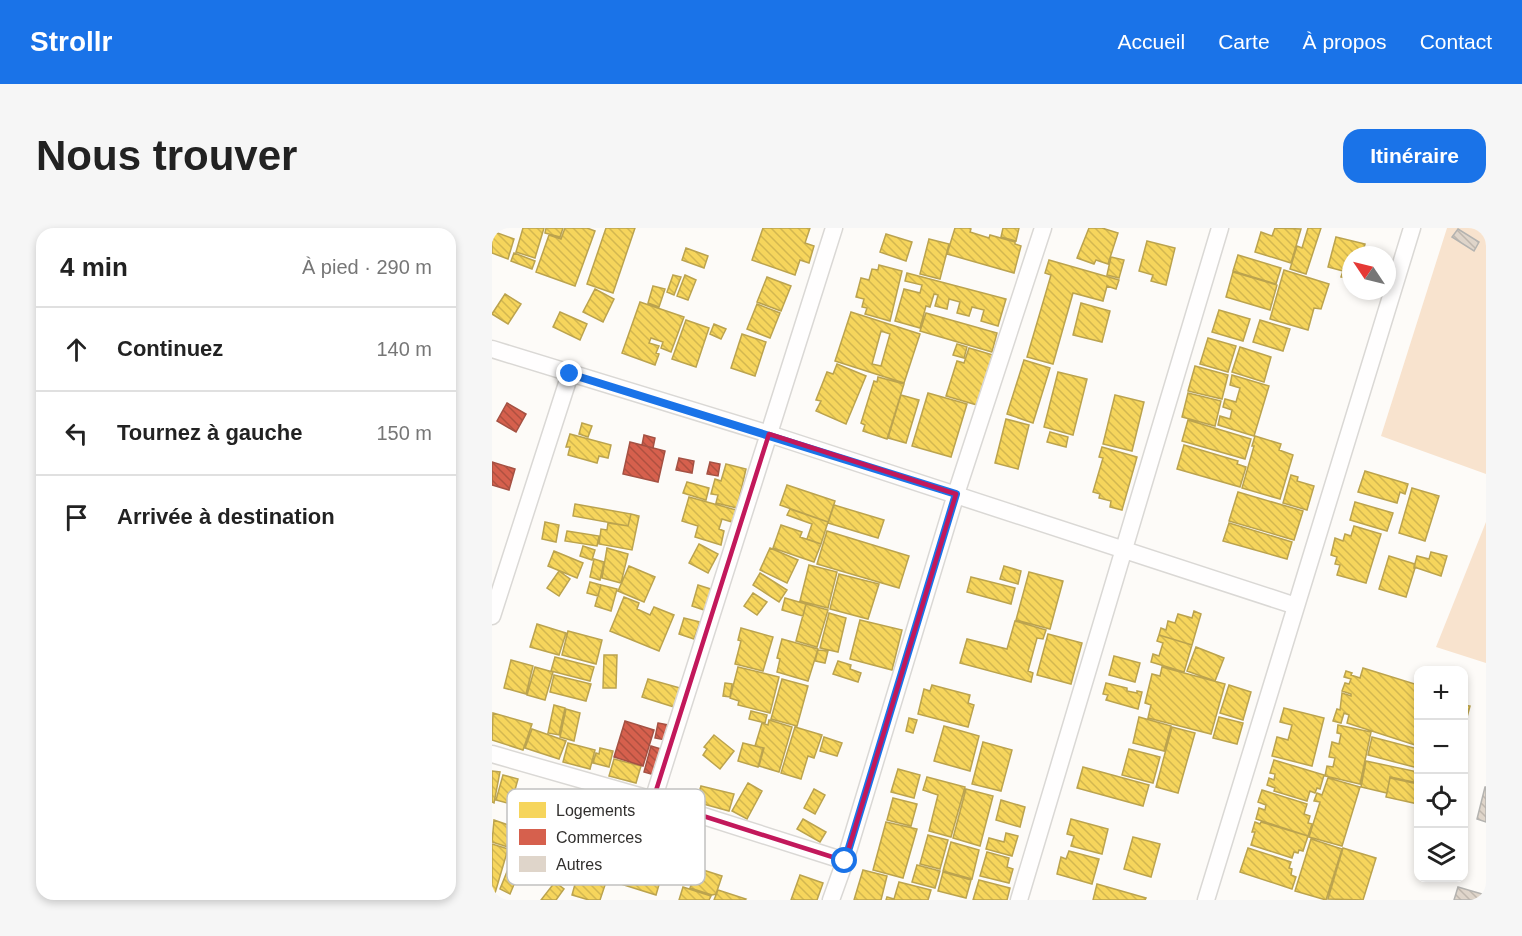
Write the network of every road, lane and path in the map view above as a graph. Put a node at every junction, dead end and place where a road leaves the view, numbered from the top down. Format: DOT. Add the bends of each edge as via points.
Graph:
graph roads {
  1 [pos="834,228"];
  2 [pos="1043,228"];
  3 [pos="1220,228"];
  4 [pos="1412,228"];
  5 [pos="492,349"];
  6 [pos="570,374"];
  7 [pos="768,434"];
  8 [pos="956,494"];
  9 [pos="1124,549"];
  10 [pos="1296,606"];
  11 [pos="492,616"];
  12 [pos="492,754"];
  13 [pos="614,789"];
  14 [pos="656,789"];
  15 [pos="705,817"];
  16 [pos="845,861"];
  17 [pos="831,900"];
  18 [pos="1019,900"];
  19 [pos="1206,900"];
  1 -- 7 [label="street"];
  2 -- 8 [label="street"];
  3 -- 9 [label="street"];
  4 -- 10 [label="street"];
  5 -- 6 [label="street"];
  6 -- 7 [label="street"];
  6 -- 11 [label="street"];
  7 -- 8 [label="street"];
  7 -- 14 [label="street"];
  8 -- 9 [label="street"];
  8 -- 16 [label="street"];
  9 -- 10 [label="street"];
  9 -- 18 [label="street"];
  10 -- 19 [label="street"];
  12 -- 13 [label="street"];
  15 -- 16 [label="street"];
  16 -- 17 [label="street"];
}
